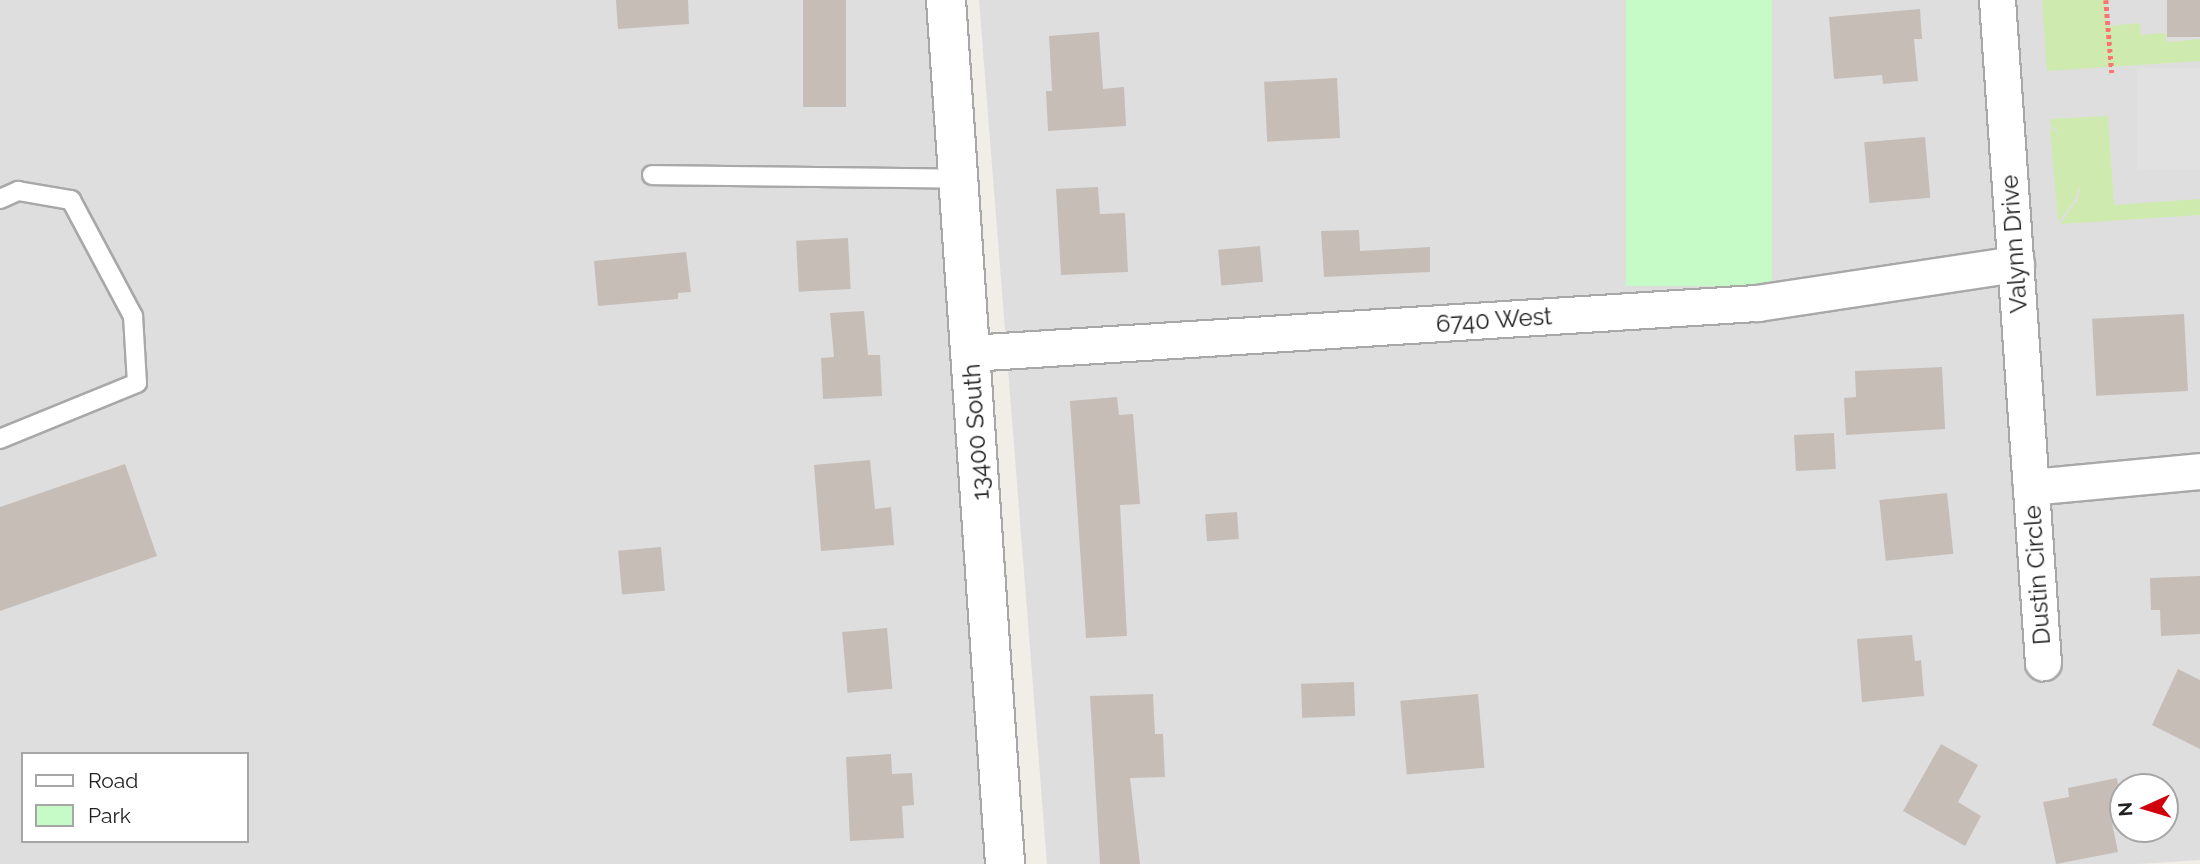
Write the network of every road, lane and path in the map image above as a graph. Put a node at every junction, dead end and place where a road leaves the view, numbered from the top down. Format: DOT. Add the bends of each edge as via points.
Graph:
graph roads {
  1 [pos="946,0"];
  2 [pos="1997,0"];
  3 [pos="2106,0"];
  4 [pos="2112,73"];
  5 [pos="652,175"];
  6 [pos="958,179"];
  7 [pos="0,198"];
  8 [pos="2016,264"];
  9 [pos="970,353"];
  10 [pos="0,439"];
  11 [pos="2200,471"];
  12 [pos="2031,487"];
  13 [pos="2043,662"];
  14 [pos="1005,864"];
  1 -- 6 [label="street, 13400 South"];
  2 -- 8 [label="street, Valynn Drive"];
  3 -- 4 [label="path"];
  5 -- 6 [label="lane"];
  6 -- 9 [label="street, 13400 South"];
  7 -- 10 [label="lane" via="18,191 71,200 133,316 137,383"];
  8 -- 9 [label="street, 6740 West" via="1757,303"];
  8 -- 12 [label="street, Valynn Drive"];
  9 -- 14 [label="street, 13400 South"];
  11 -- 12 [label="street"];
  12 -- 13 [label="street, Dustin Circle"];
}
